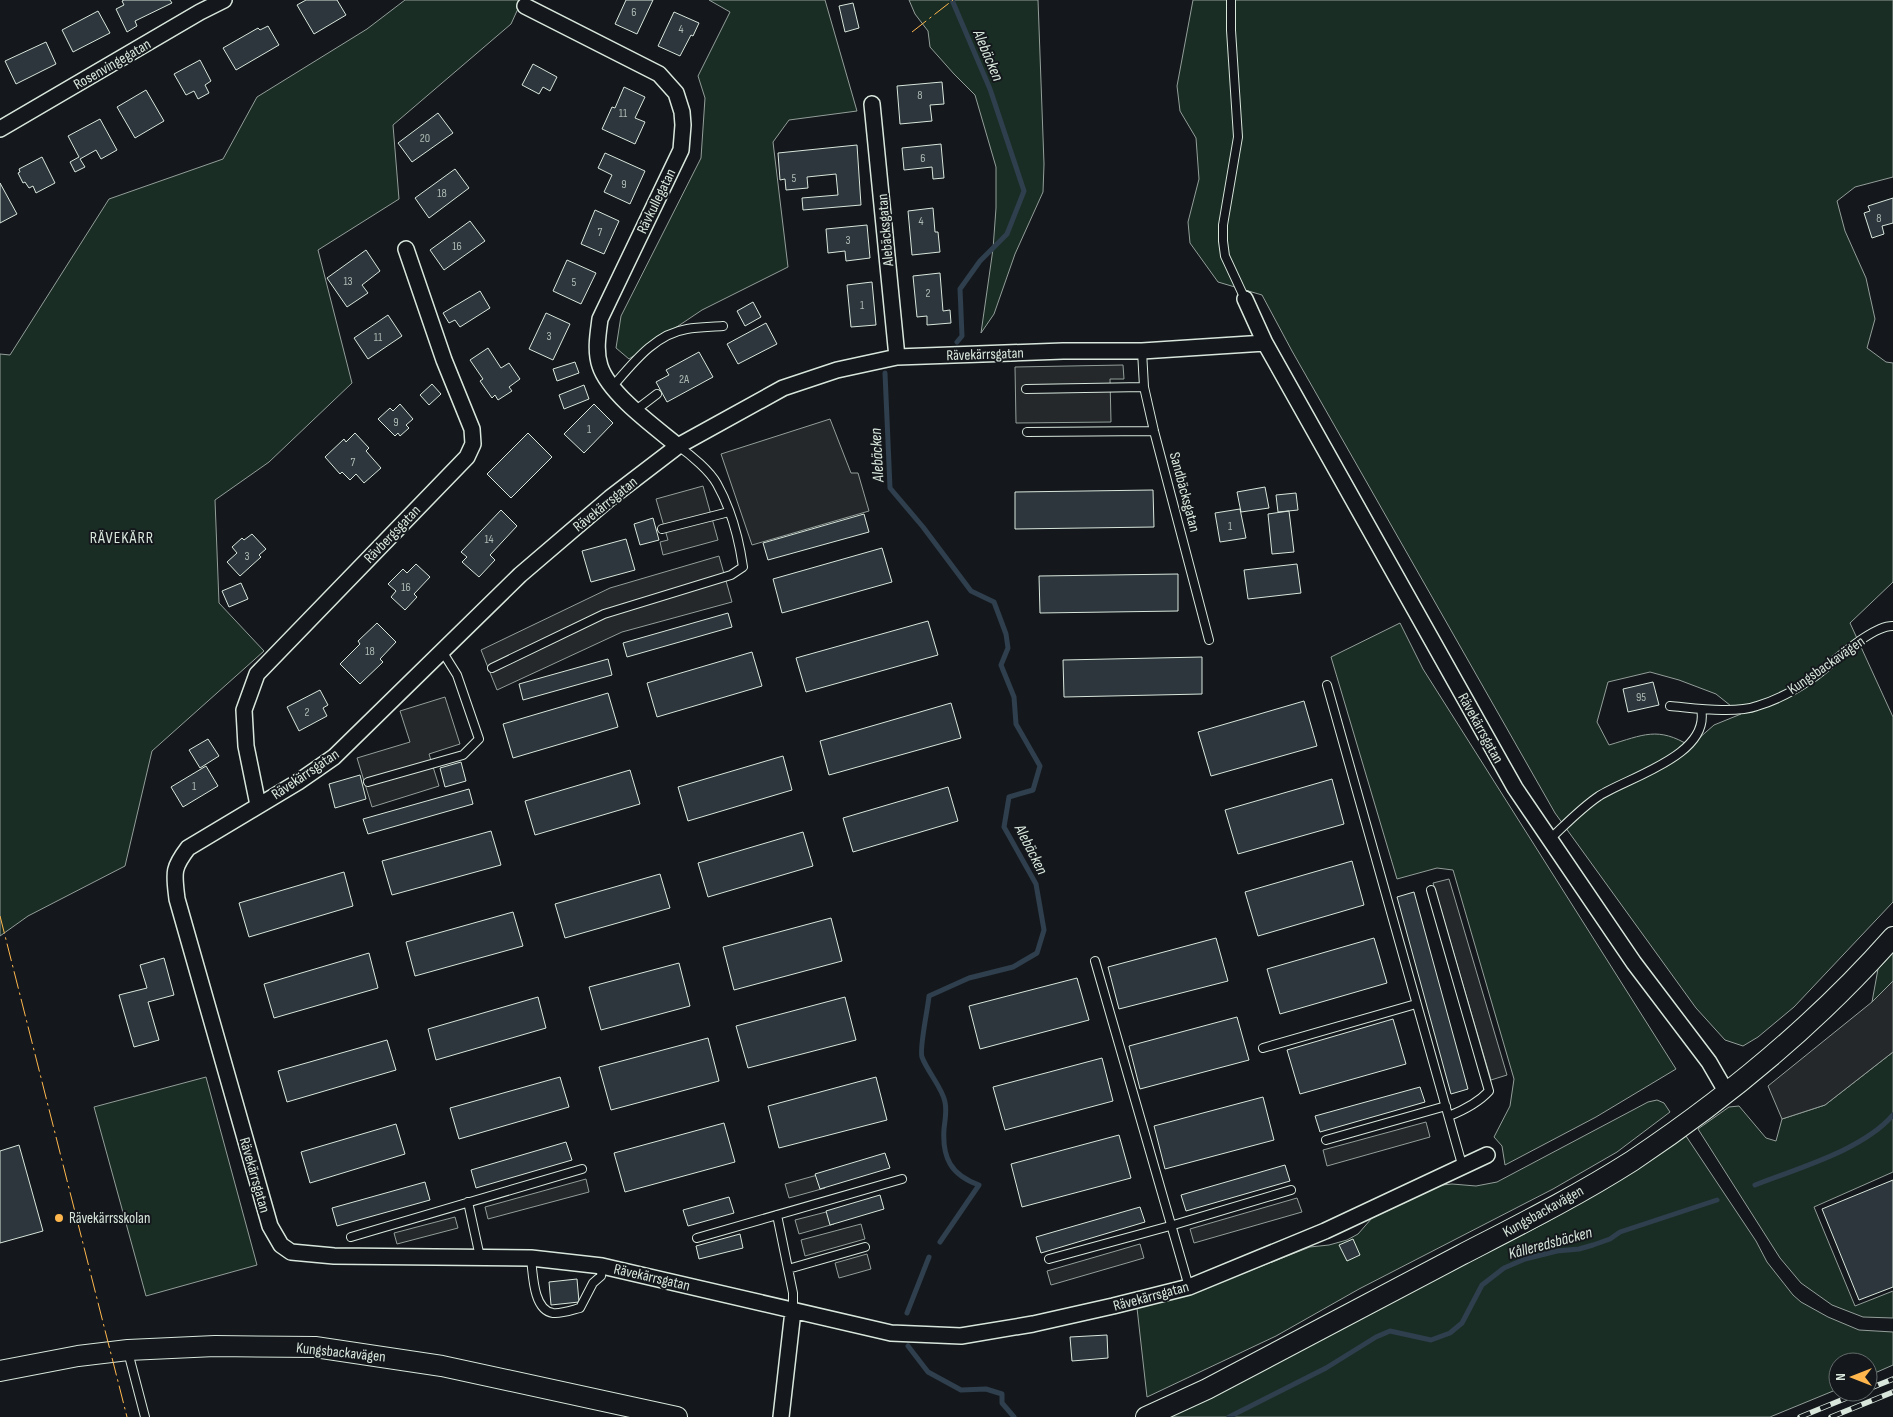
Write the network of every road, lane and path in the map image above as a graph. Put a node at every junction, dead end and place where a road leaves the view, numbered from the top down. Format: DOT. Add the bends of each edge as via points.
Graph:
graph roads {
  1 [pos="224,0"];
  2 [pos="1231,0"];
  3 [pos="198,6"];
  4 [pos="525,6"];
  5 [pos="872,104"];
  6 [pos="0,129"];
  7 [pos="406,249"];
  8 [pos="1245,299"];
  9 [pos="722,326"];
  10 [pos="1265,343"];
  11 [pos="1142,351"];
  12 [pos="897,357"];
  13 [pos="613,386"];
  14 [pos="1144,387"];
  15 [pos="1026,389"];
  16 [pos="657,394"];
  17 [pos="636,410"];
  18 [pos="1154,431"];
  19 [pos="1027,432"];
  20 [pos="678,446"];
  21 [pos="729,512"];
  22 [pos="662,529"];
  23 [pos="1893,626"];
  24 [pos="1210,640"];
  25 [pos="442,651"];
  26 [pos="492,668"];
  27 [pos="1327,685"];
  28 [pos="1670,706"];
  29 [pos="1701,709"];
  30 [pos="368,782"];
  31 [pos="258,805"];
  32 [pos="1550,840"];
  33 [pos="1431,890"];
  34 [pos="1893,937"];
  35 [pos="1096,961"];
  36 [pos="1416,1004"];
  37 [pos="1264,1048"];
  38 [pos="1727,1093"];
  39 [pos="1446,1106"];
  40 [pos="1449,1116"];
  41 [pos="1326,1140"];
  42 [pos="1487,1156"];
  43 [pos="1463,1168"];
  44 [pos="582,1169"];
  45 [pos="902,1179"];
  46 [pos="1291,1190"];
  47 [pos="468,1202"];
  48 [pos="776,1215"];
  49 [pos="1170,1226"];
  50 [pos="351,1237"];
  51 [pos="696,1238"];
  52 [pos="865,1247"];
  53 [pos="480,1256"];
  54 [pos="531,1258"];
  55 [pos="1049,1259"];
  56 [pos="602,1266"];
  57 [pos="788,1269"];
  58 [pos="1189,1287"];
  59 [pos="793,1310"];
  60 [pos="128,1350"];
  61 [pos="0,1371"];
  62 [pos="146,1417"];
  63 [pos="677,1417"];
  64 [pos="781,1417"];
  65 [pos="1146,1417"];
  1 -- 3 [label="street, Rosenvingegatan"];
  2 -- 8 [label="lane" via="1238,137 1223,241 1225,256"];
  3 -- 6 [label="street, Rosenvingegatan"];
  4 -- 13 [label="street, Rävkullegatan" via="659,74 676,93 682,112 681,150 600,319 597,344 600,365 606,380"];
  5 -- 12 [label="street, Alebäcksgatan"];
  7 -- 31 [label="street, Rävbergsgatan" via="444,360 472,429 473,444 467,457 257,674 244,710 246,746"];
  8 -- 10 [label="street, Rävekärrsgatan"];
  9 -- 13 [label="lane" via="685,329 667,336 641,354"];
  10 -- 11 [label="street, Rävekärrsgatan"];
  10 -- 32 [label="street, Rävekärrsgatan" via="1510,780"];
  11 -- 12 [label="street, Rävekärrsgatan"];
  11 -- 14 [label="lane, Sandbäcksgatan"];
  12 -- 20 [label="street, Rävekärrsgatan" via="837,370 783,388"];
  13 -- 17 [label="street, Rävkullegatan"];
  14 -- 15 [label="lane"];
  14 -- 18 [label="lane, Sandbäcksgatan"];
  16 -- 17 [label="lane"];
  17 -- 20 [label="street, Rävkullegatan"];
  18 -- 19 [label="lane"];
  18 -- 24 [label="lane, Sandbäcksgatan"];
  20 -- 21 [label="lane" via="717,483"];
  20 -- 25 [label="street, Rävekärrsgatan" via="610,498 520,575"];
  21 -- 22 [label="lane"];
  21 -- 26 [label="lane" via="743,567 731,576 604,614"];
  23 -- 29 [label="lane, Kungsbackavägen" via="1884,626 1866,637 1791,692 1756,707"];
  25 -- 30 [label="lane" via="457,675 479,739 463,755"];
  25 -- 31 [label="street, Rävekärrsgatan" via="334,757"];
  27 -- 36 [label="lane"];
  28 -- 29 [label="lane, Kungsbackavägen"];
  29 -- 32 [label="lane" via="1703,717 1691,743 1669,761 1599,796"];
  31 -- 53 [label="street, Rävekärrsgatan" via="188,848 174,875 177,898 270,1226 281,1245 291,1252 334,1256"];
  32 -- 38 [label="street, Rävekärrsgatan"];
  33 -- 40 [label="lane" via="1489,1091 1465,1110"];
  34 -- 38 [label="street, Kungsbackavägen" via="1803,1029"];
  35 -- 49 [label="lane"];
  36 -- 37 [label="lane"];
  36 -- 39 [label="lane"];
  38 -- 65 [label="street, Kungsbackavägen" via="1632,1160 1565,1201 1207,1389"];
  39 -- 40 [label="lane"];
  39 -- 41 [label="lane"];
  40 -- 43 [label="lane"];
  42 -- 43 [label="street, Rävekärrsgatan"];
  43 -- 58 [label="street, Rävekärrsgatan" via="1325,1231"];
  44 -- 47 [label="lane"];
  45 -- 48 [label="lane"];
  46 -- 49 [label="lane"];
  47 -- 50 [label="lane"];
  47 -- 53 [label="lane"];
  48 -- 51 [label="lane"];
  48 -- 57 [label="lane"];
  49 -- 55 [label="lane"];
  49 -- 58 [label="lane"];
  52 -- 57 [label="lane"];
  53 -- 54 [label="street, Rävekärrsgatan"];
  54 -- 56 [label="street, Rävekärrsgatan"];
  54 -- 56 [label="lane" via="540,1305 553,1313 580,1308 593,1283 601,1276"];
  56 -- 59 [label="street, Rävekärrsgatan"];
  57 -- 59 [label="lane"];
  58 -- 59 [label="street, Rävekärrsgatan" via="1033,1324 961,1336 891,1332"];
  59 -- 64 [label="street"];
  60 -- 61 [label="street, Kungsbackavägen"];
  60 -- 62 [label="lane"];
  60 -- 63 [label="street, Kungsbackavägen" via="215,1346 315,1347 442,1366"];
}
